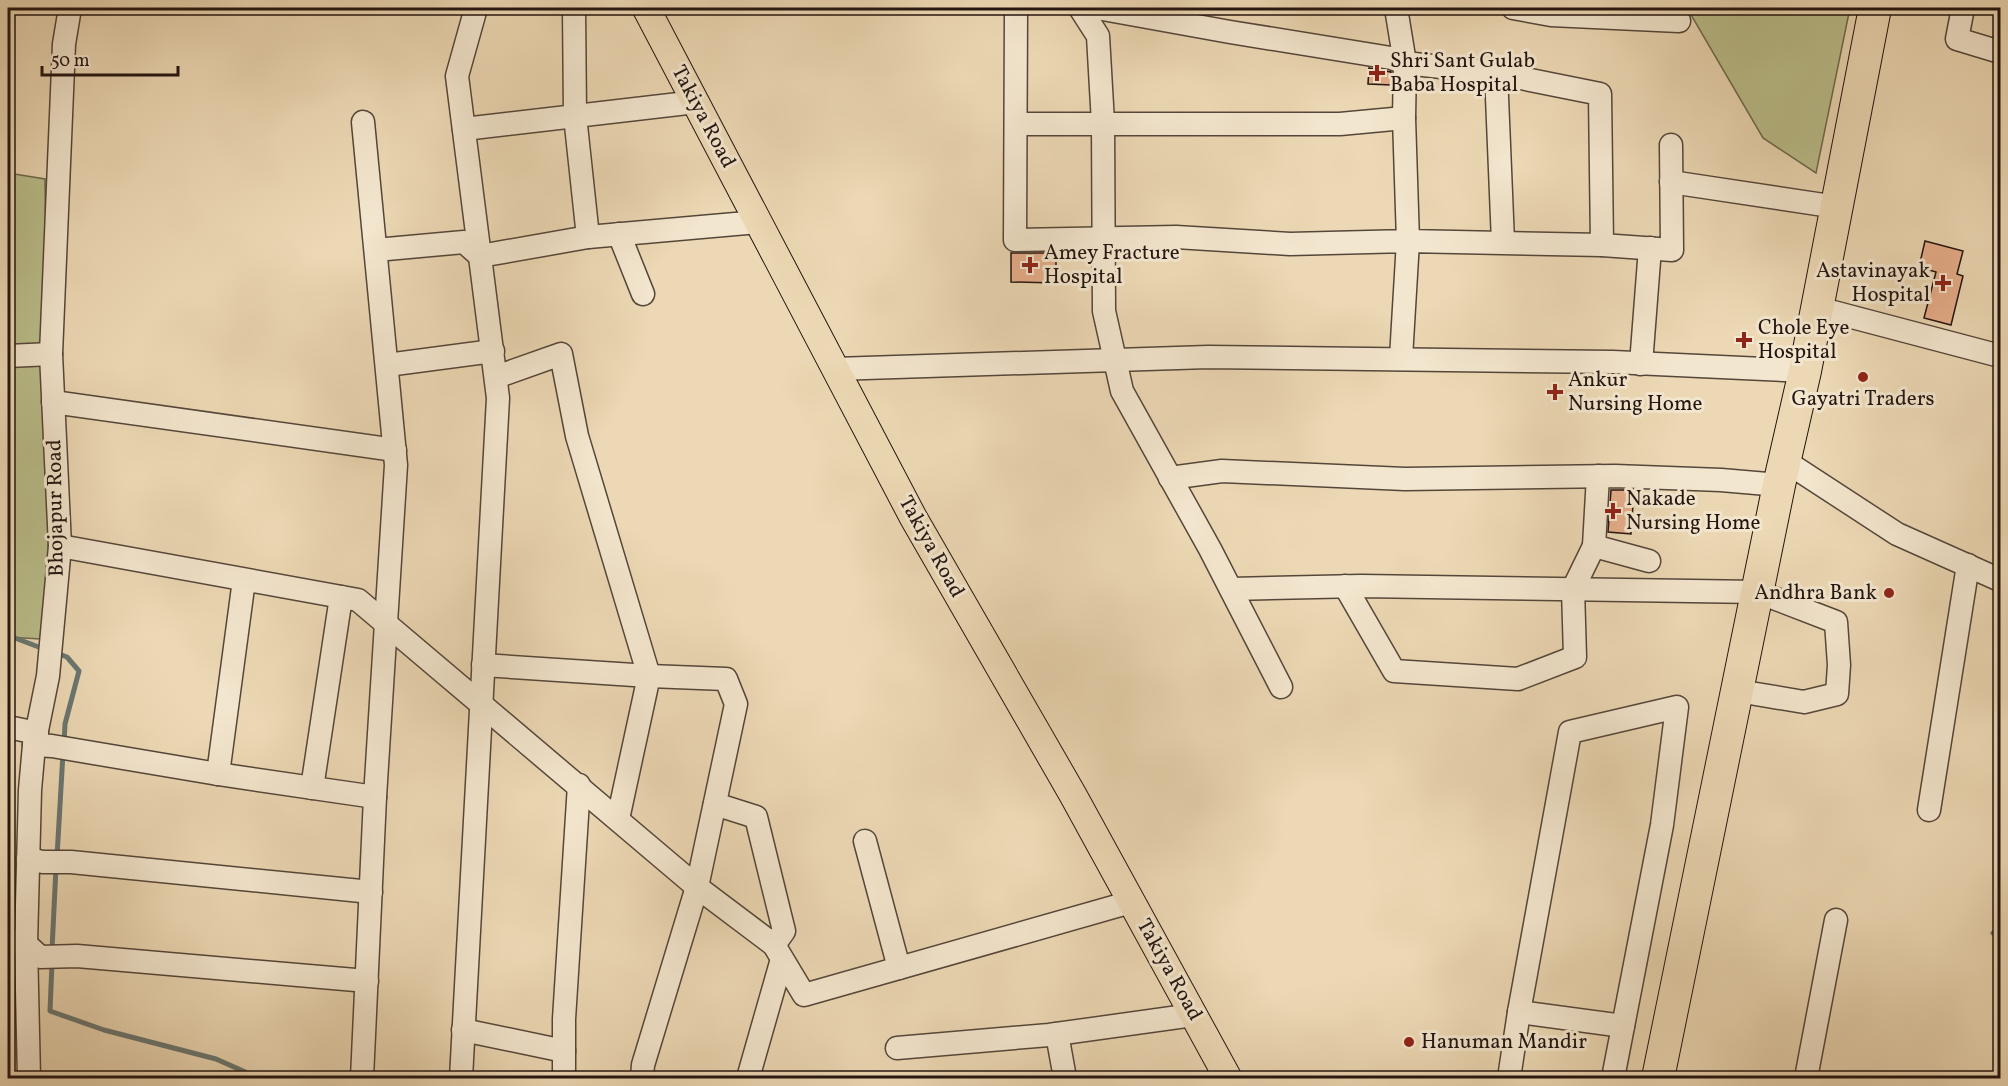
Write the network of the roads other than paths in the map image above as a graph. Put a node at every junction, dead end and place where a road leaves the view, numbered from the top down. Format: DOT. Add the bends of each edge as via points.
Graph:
graph roads {
  1 [pos="70,8"];
  2 [pos="476,8"];
  3 [pos="574,8"];
  4 [pos="646,8"];
  5 [pos="1016,8"];
  6 [pos="1080,8"];
  7 [pos="1097,8"];
  8 [pos="1396,8"];
  9 [pos="1513,8"];
  10 [pos="1875,8"];
  11 [pos="1963,8"];
  12 [pos="1679,21"];
  13 [pos="2001,52"];
  14 [pos="1405,63"];
  15 [pos="1496,73"];
  16 [pos="696,102"];
  17 [pos="575,116"];
  18 [pos="1404,118"];
  19 [pos="363,122"];
  20 [pos="1103,123"];
  21 [pos="1016,124"];
  22 [pos="464,129"];
  23 [pos="1671,145"];
  24 [pos="1671,182"];
  25 [pos="1837,207"];
  26 [pos="758,222"];
  27 [pos="619,234"];
  28 [pos="588,237"];
  29 [pos="1103,238"];
  30 [pos="1408,241"];
  31 [pos="1503,242"];
  32 [pos="1602,245"];
  33 [pos="1650,248"];
  34 [pos="375,250"];
  35 [pos="480,256"];
  36 [pos="643,294"];
  37 [pos="1818,308"];
  38 [pos="492,351"];
  39 [pos="51,354"];
  40 [pos="8,356"];
  41 [pos="2001,356"];
  42 [pos="1401,358"];
  43 [pos="1115,360"];
  44 [pos="1641,363"];
  45 [pos="387,365"];
  46 [pos="836,369"];
  47 [pos="1805,371"];
  48 [pos="496,377"];
  49 [pos="53,402"];
  50 [pos="394,450"];
  51 [pos="1782,473"];
  52 [pos="1170,477"];
  53 [pos="1598,477"];
  54 [pos="60,546"];
  55 [pos="1594,546"];
  56 [pos="1649,561"];
  57 [pos="1968,566"];
  58 [pos="244,579"];
  59 [pos="2001,580"];
  60 [pos="1345,586"];
  61 [pos="1231,589"];
  62 [pos="1573,589"];
  63 [pos="1758,592"];
  64 [pos="341,597"];
  65 [pos="386,625"];
  66 [pos="483,665"];
  67 [pos="649,676"];
  68 [pos="1281,687"];
  69 [pos="1737,691"];
  70 [pos="481,702"];
  71 [pos="8,727"];
  72 [pos="41,741"];
  73 [pos="218,774"];
  74 [pos="579,786"];
  75 [pos="312,788"];
  76 [pos="375,797"];
  77 [pos="715,804"];
  78 [pos="1929,810"];
  79 [pos="618,819"];
  80 [pos="865,841"];
  81 [pos="35,861"];
  82 [pos="698,887"];
  83 [pos="371,892"];
  84 [pos="1131,902"];
  85 [pos="1836,920"];
  86 [pos="24,947"];
  87 [pos="778,952"];
  88 [pos="899,968"];
  89 [pos="366,981"];
  90 [pos="1519,1012"];
  91 [pos="1193,1015"];
  92 [pos="1623,1026"];
  93 [pos="463,1030"];
  94 [pos="1057,1034"];
  95 [pos="897,1048"];
  96 [pos="564,1051"];
  97 [pos="29,1078"];
  98 [pos="362,1078"];
  99 [pos="460,1078"];
  100 [pos="564,1078"];
  101 [pos="642,1078"];
  102 [pos="748,1078"];
  103 [pos="1065,1078"];
  104 [pos="1228,1078"];
  105 [pos="1509,1078"];
  106 [pos="1613,1078"];
  107 [pos="1658,1078"];
  108 [pos="1806,1078"];
  1 -- 39 [label="street, Bhojapur Road" via="64,44"];
  2 -- 22 [label="street" via="457,76"];
  3 -- 17 [label="street"];
  4 -- 16 [label="main road, Takiya Road"];
  5 -- 21 [label="street"];
  6 -- 20 [label="street" via="1098,36"];
  7 -- 14 [label="street"];
  8 -- 14 [label="street"];
  9 -- 12 [label="street" via="1551,15"];
  10 -- 25 [label="highway"];
  11 -- 13 [label="street" via="1957,39"];
  14 -- 15 [label="street"];
  14 -- 18 [label="street"];
  15 -- 31 [label="street"];
  15 -- 32 [label="street" via="1600,94"];
  16 -- 17 [label="street"];
  16 -- 26 [label="main road, Takiya Road"];
  17 -- 22 [label="street"];
  17 -- 28 [label="street"];
  18 -- 20 [label="street" via="1340,124"];
  18 -- 30 [label="street"];
  19 -- 34 [label="street"];
  20 -- 21 [label="street"];
  20 -- 29 [label="street"];
  21 -- 29 [label="street" via="1015,240"];
  22 -- 35 [label="street"];
  23 -- 24 [label="street"];
  24 -- 25 [label="street"];
  24 -- 33 [label="street" via="1672,250"];
  25 -- 37 [label="highway"];
  26 -- 27 [label="street"];
  26 -- 46 [label="main road, Takiya Road"];
  27 -- 28 [label="street"];
  27 -- 36 [label="street"];
  28 -- 35 [label="street"];
  29 -- 30 [label="street" via="1176,237 1290,244"];
  29 -- 43 [label="street" via="1104,311"];
  30 -- 31 [label="street"];
  30 -- 42 [label="street"];
  31 -- 32 [label="street"];
  32 -- 33 [label="street"];
  33 -- 44 [label="street"];
  34 -- 35 [label="street" via="464,242"];
  34 -- 45 [label="street"];
  35 -- 38 [label="street"];
  37 -- 41 [label="street"];
  37 -- 47 [label="highway"];
  38 -- 45 [label="street"];
  38 -- 48 [label="street"];
  39 -- 40 [label="street"];
  39 -- 49 [label="street, Bhojapur Road"];
  42 -- 43 [label="street"];
  42 -- 44 [label="street"];
  43 -- 46 [label="street"];
  43 -- 52 [label="street" via="1122,391"];
  44 -- 47 [label="street"];
  45 -- 50 [label="street"];
  46 -- 84 [label="main road, Takiya Road" via="913,517"];
  47 -- 51 [label="highway"];
  48 -- 66 [label="street"];
  48 -- 67 [label="street" via="561,354 577,436"];
  49 -- 50 [label="street"];
  49 -- 54 [label="street, Bhojapur Road"];
  50 -- 65 [label="street"];
  51 -- 53 [label="street" via="1721,480"];
  51 -- 57 [label="street" via="1897,534"];
  51 -- 63 [label="highway"];
  52 -- 53 [label="street" via="1222,471 1405,479"];
  52 -- 61 [label="street"];
  53 -- 55 [label="street"];
  54 -- 58 [label="street"];
  54 -- 72 [label="street, Bhojapur Road"];
  55 -- 56 [label="street"];
  55 -- 62 [label="street"];
  57 -- 59 [label="street"];
  57 -- 78 [label="street"];
  58 -- 64 [label="street"];
  58 -- 73 [label="street"];
  60 -- 61 [label="street"];
  60 -- 62 [label="street"];
  60 -- 62 [label="street" via="1394,671 1518,679 1575,657"];
  61 -- 68 [label="street"];
  62 -- 63 [label="street"];
  63 -- 69 [label="highway"];
  63 -- 69 [label="street" via="1836,622 1837,694 1804,702"];
  64 -- 65 [label="street" via="358,600"];
  64 -- 75 [label="street"];
  65 -- 70 [label="street"];
  65 -- 76 [label="street"];
  66 -- 67 [label="street"];
  66 -- 70 [label="street"];
  67 -- 77 [label="street" via="726,679 736,704"];
  67 -- 79 [label="street"];
  69 -- 107 [label="highway"];
  70 -- 74 [label="street"];
  70 -- 93 [label="street"];
  71 -- 72 [label="street"];
  72 -- 73 [label="street"];
  72 -- 81 [label="street, Bhojapur Road" via="30,790"];
  73 -- 75 [label="street"];
  74 -- 79 [label="street"];
  74 -- 96 [label="street"];
  75 -- 76 [label="street"];
  76 -- 83 [label="street"];
  77 -- 82 [label="street"];
  77 -- 87 [label="street" via="756,817 784,931"];
  79 -- 82 [label="street"];
  80 -- 88 [label="street"];
  81 -- 83 [label="street"];
  81 -- 86 [label="street, Bhojapur Road"];
  82 -- 87 [label="street"];
  82 -- 101 [label="street"];
  83 -- 89 [label="street"];
  84 -- 88 [label="street"];
  84 -- 91 [label="main road, Takiya Road"];
  85 -- 108 [label="street"];
  86 -- 89 [label="street" via="77,956"];
  86 -- 97 [label="street, Bhojapur Road"];
  87 -- 88 [label="street" via="804,995"];
  87 -- 102 [label="street"];
  89 -- 98 [label="street"];
  90 -- 92 [label="street"];
  90 -- 92 [label="street" via="1570,732 1677,706 1662,825"];
  90 -- 105 [label="street"];
  91 -- 94 [label="street"];
  91 -- 104 [label="main road, Takiya Road"];
  92 -- 106 [label="street"];
  93 -- 96 [label="street"];
  93 -- 99 [label="street"];
  94 -- 95 [label="street"];
  94 -- 103 [label="street"];
  96 -- 100 [label="street"];
}
